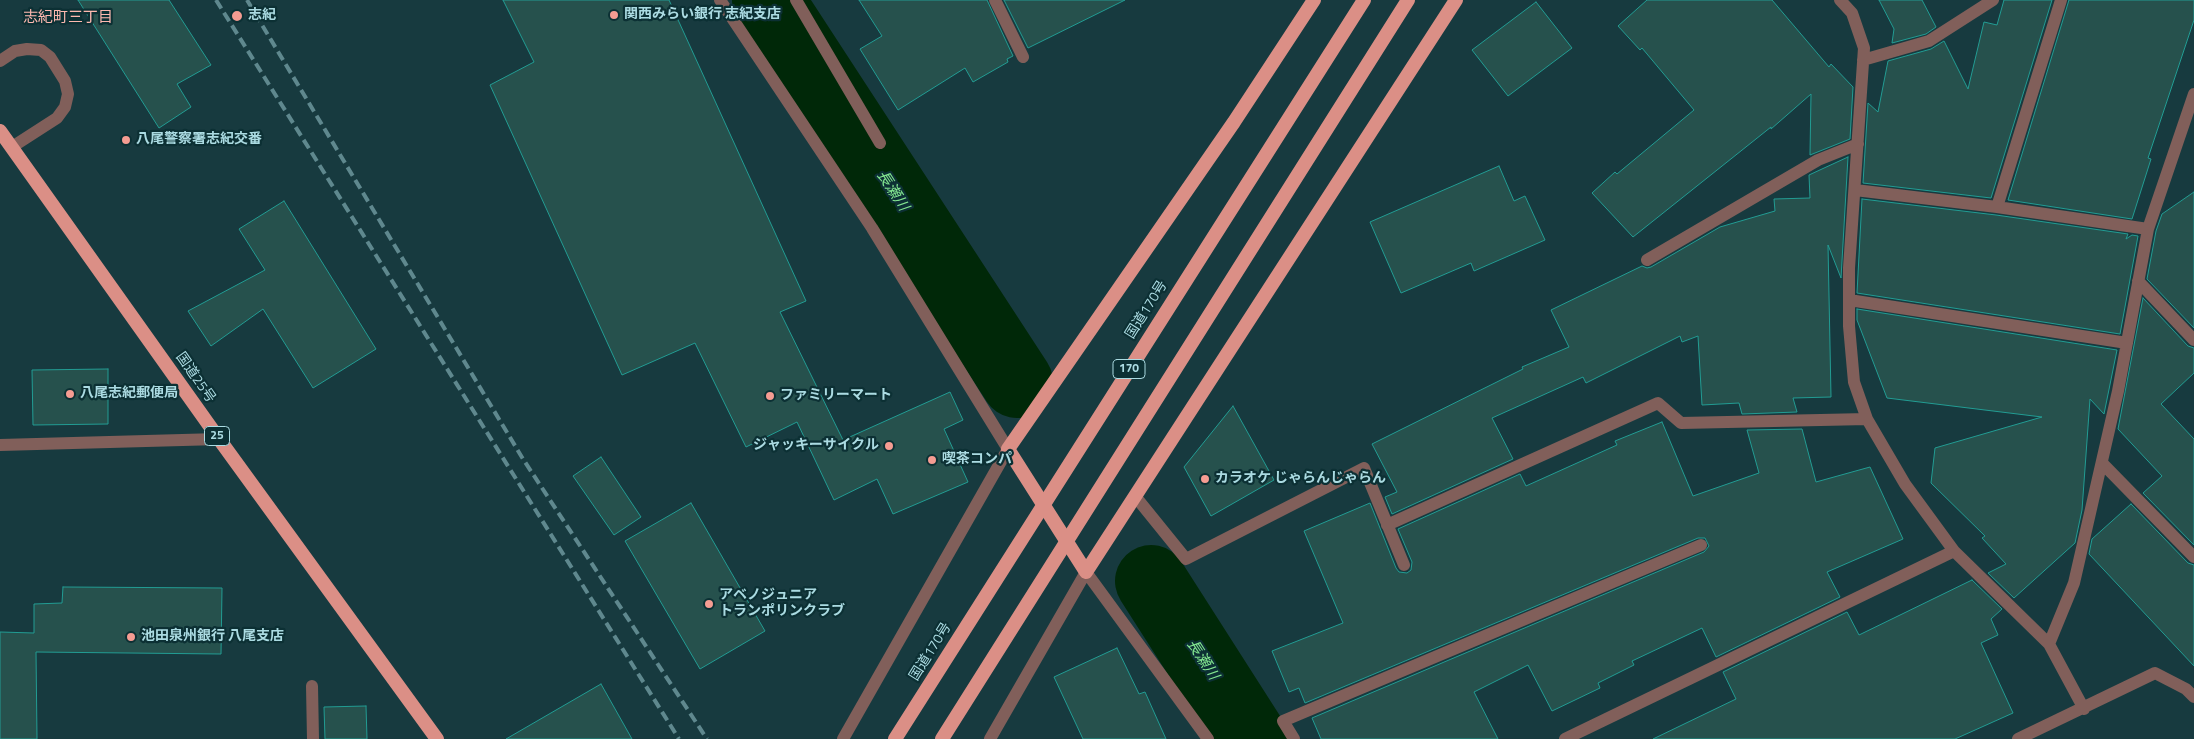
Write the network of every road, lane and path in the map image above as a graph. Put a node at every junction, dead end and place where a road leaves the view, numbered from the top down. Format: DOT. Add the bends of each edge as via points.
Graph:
graph roads {
  1 [pos="720,0"];
  2 [pos="796,0"];
  3 [pos="995,0"];
  4 [pos="1314,0"];
  5 [pos="1364,0"];
  6 [pos="1408,0"];
  7 [pos="1456,0"];
  8 [pos="1840,0"];
  9 [pos="1992,0"];
  10 [pos="2061,0"];
  11 [pos="1023,57"];
  12 [pos="1863,60"];
  13 [pos="0,61"];
  14 [pos="2194,94"];
  15 [pos="0,131"];
  16 [pos="880,143"];
  17 [pos="1858,144"];
  18 [pos="12,147"];
  19 [pos="1855,190"];
  20 [pos="1998,207"];
  21 [pos="2148,229"];
  22 [pos="1647,260"];
  23 [pos="2138,281"];
  24 [pos="1849,300"];
  25 [pos="2194,340"];
  26 [pos="2127,343"];
  27 [pos="1867,419"];
  28 [pos="219,439"];
  29 [pos="0,445"];
  30 [pos="1008,449"];
  31 [pos="2102,463"];
  32 [pos="1135,496"];
  33 [pos="1387,524"];
  34 [pos="1701,545"];
  35 [pos="1954,551"];
  36 [pos="2194,557"];
  37 [pos="1404,565"];
  38 [pos="1086,572"];
  39 [pos="2049,644"];
  40 [pos="312,686"];
  41 [pos="2192,689"];
  42 [pos="2084,709"];
  43 [pos="313,739"];
  44 [pos="436,739"];
  45 [pos="843,739"];
  46 [pos="895,739"];
  47 [pos="942,739"];
  48 [pos="990,739"];
  49 [pos="1208,739"];
  50 [pos="1294,739"];
  51 [pos="1565,739"];
  52 [pos="2018,739"];
  1 -- 30 [label="street" via="872,228"];
  2 -- 16 [label="street"];
  3 -- 11 [label="street"];
  4 -- 30 [label="highway" via="1234,122"];
  5 -- 46 [label="highway, 国道170号 / 170, bridge"];
  6 -- 47 [label="highway, 170, bridge"];
  7 -- 32 [label="highway"];
  8 -- 12 [label="street" via="1852,13 1864,48"];
  9 -- 12 [label="street" via="1929,41"];
  10 -- 20 [label="street"];
  12 -- 17 [label="street"];
  13 -- 18 [label="street" via="15,51 41,50 50,57 65,81 68,94 65,108 57,118"];
  14 -- 21 [label="street"];
  15 -- 18 [label="highway, 国道25号 / 25"];
  17 -- 19 [label="street"];
  17 -- 22 [label="street" via="1818,160"];
  18 -- 28 [label="highway, 国道25号 / 25"];
  19 -- 20 [label="street"];
  19 -- 24 [label="street"];
  20 -- 21 [label="street"];
  21 -- 23 [label="street"];
  23 -- 25 [label="street"];
  23 -- 26 [label="street"];
  24 -- 26 [label="street"];
  24 -- 27 [label="street" via="1854,382"];
  26 -- 31 [label="street"];
  27 -- 33 [label="street" via="1681,423 1658,403"];
  27 -- 35 [label="street" via="1904,484"];
  28 -- 29 [label="street"];
  28 -- 44 [label="highway, 国道25号 / 25"];
  30 -- 38 [label="highway"];
  30 -- 45 [label="street"];
  31 -- 36 [label="street"];
  31 -- 39 [label="street" via="2074,583"];
  32 -- 33 [label="street" via="1186,559 1364,468"];
  32 -- 38 [label="highway"];
  33 -- 37 [label="street"];
  34 -- 50 [label="street" via="1283,721"];
  35 -- 39 [label="street"];
  35 -- 51 [label="street"];
  38 -- 48 [label="street"];
  38 -- 49 [label="street"];
  39 -- 42 [label="street"];
  40 -- 43 [label="street"];
  41 -- 42 [label="street" via="2155,673"];
  42 -- 52 [label="street"];
}
